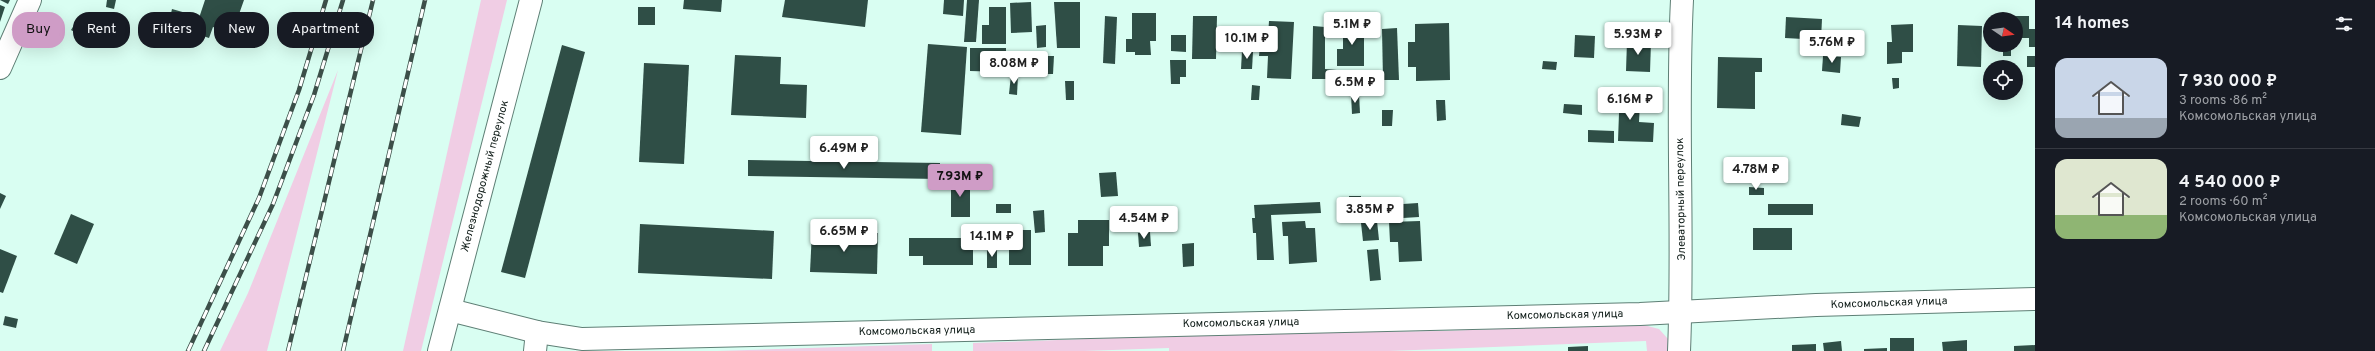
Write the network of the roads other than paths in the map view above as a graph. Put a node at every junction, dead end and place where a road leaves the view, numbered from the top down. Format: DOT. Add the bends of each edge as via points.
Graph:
graph roads {
  1 [pos="30,0"];
  2 [pos="531,0"];
  3 [pos="1682,0"];
  4 [pos="0,68"];
  5 [pos="2035,299"];
  6 [pos="450,310"];
  7 [pos="1681,311"];
  8 [pos="536,342"];
  9 [pos="440,351"];
  10 [pos="1679,351"];
  1 -- 4 [label="street"];
  2 -- 6 [label="street, Железнодорожный переулок"];
  3 -- 7 [label="street, Элеваторный переулок" via="1679,58"];
  5 -- 7 [label="street, Комсомольская улица"];
  6 -- 8 [label="street, Комсомольская улица"];
  6 -- 9 [label="street, Железнодорожный переулок"];
  7 -- 8 [label="street, Комсомольская улица"];
  7 -- 10 [label="street, Элеваторный переулок"];
}
